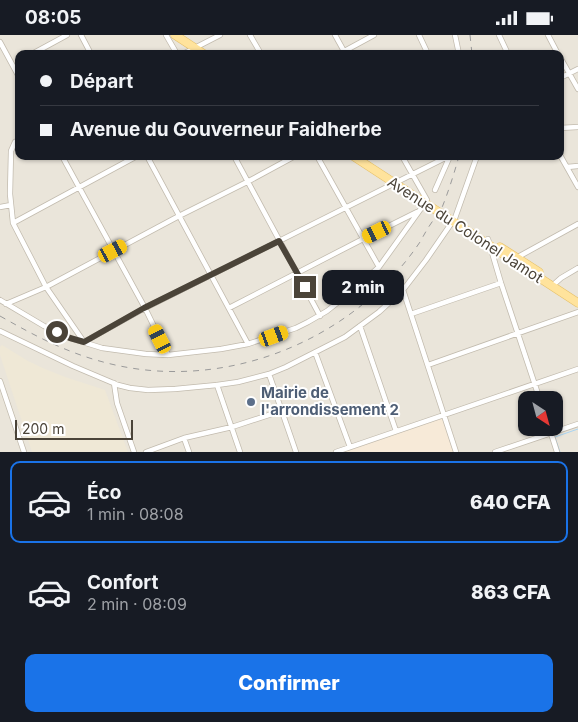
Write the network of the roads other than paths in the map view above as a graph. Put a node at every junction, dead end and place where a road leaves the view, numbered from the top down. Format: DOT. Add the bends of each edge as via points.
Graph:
graph roads {
  1 [pos="67,35"];
  2 [pos="81,35"];
  3 [pos="167,35"];
  4 [pos="175,35"];
  5 [pos="220,35"];
  6 [pos="250,35"];
  7 [pos="335,35"];
  8 [pos="374,35"];
  9 [pos="419,35"];
  10 [pos="455,35"];
  11 [pos="499,35"];
  12 [pos="548,35"];
  13 [pos="0,42"];
  14 [pos="39,50"];
  15 [pos="89,50"];
  16 [pos="174,50"];
  17 [pos="190,50"];
  18 [pos="190,50"];
  19 [pos="193,50"];
  20 [pos="259,50"];
  21 [pos="344,50"];
  22 [pos="348,50"];
  23 [pos="426,50"];
  24 [pos="458,50"];
  25 [pos="506,50"];
  26 [pos="556,50"];
  27 [pos="15,63"];
  28 [pos="12,65"];
  29 [pos="564,65"];
  30 [pos="578,69"];
  31 [pos="15,70"];
  32 [pos="569,74"];
  33 [pos="564,76"];
  34 [pos="578,89"];
  35 [pos="578,127"];
  36 [pos="564,128"];
  37 [pos="15,142"];
  38 [pos="64,160"];
  39 [pos="130,160"];
  40 [pos="149,160"];
  41 [pos="236,160"];
  42 [pos="288,160"];
  43 [pos="319,160"];
  44 [pos="359,160"];
  45 [pos="365,160"];
  46 [pos="404,160"];
  47 [pos="441,160"];
  48 [pos="448,160"];
  49 [pos="476,160"];
  50 [pos="563,160"];
  51 [pos="578,166"];
  52 [pos="567,167"];
  53 [pos="411,174"];
  54 [pos="249,181"];
  55 [pos="395,182"];
  56 [pos="578,187"];
  57 [pos="79,188"];
  58 [pos="435,190"];
  59 [pos="426,202"];
  60 [pos="10,205"];
  61 [pos="0,207"];
  62 [pos="345,207"];
  63 [pos="419,211"];
  64 [pos="179,216"];
  65 [pos="454,219"];
  66 [pos="13,223"];
  67 [pos="578,224"];
  68 [pos="363,239"];
  69 [pos="279,241"];
  70 [pos="489,242"];
  71 [pos="113,251"];
  72 [pos="518,257"];
  73 [pos="379,267"];
  74 [pos="578,268"];
  75 [pos="297,273"];
  76 [pos="211,275"];
  77 [pos="501,283"];
  78 [pos="554,284"];
  79 [pos="46,287"];
  80 [pos="403,290"];
  81 [pos="578,298"];
  82 [pos="0,300"];
  83 [pos="578,303"];
  84 [pos="6,304"];
  85 [pos="144,308"];
  86 [pos="229,309"];
  87 [pos="578,312"];
  88 [pos="411,314"];
  89 [pos="320,316"];
  90 [pos="360,326"];
  91 [pos="0,331"];
  92 [pos="517,333"];
  93 [pos="84,342"];
  94 [pos="248,344"];
  95 [pos="315,352"];
  96 [pos="168,355"];
  97 [pos="428,365"];
  98 [pos="578,369"];
  99 [pos="269,374"];
  100 [pos="0,381"];
  101 [pos="114,383"];
  102 [pos="534,384"];
  103 [pos="217,385"];
  104 [pos="537,391"];
  105 [pos="2,396"];
  106 [pos="282,411"];
  107 [pos="444,415"];
  108 [pos="578,424"];
  109 [pos="232,427"];
  110 [pos="563,427"];
  111 [pos="396,431"];
  112 [pos="535,436"];
  113 [pos="552,436"];
  114 [pos="184,438"];
  115 [pos="350,447"];
  116 [pos="24,452"];
  117 [pos="134,452"];
  118 [pos="146,452"];
  119 [pos="188,452"];
  120 [pos="240,452"];
  121 [pos="296,452"];
  122 [pos="336,452"];
  123 [pos="456,452"];
  124 [pos="494,452"];
  125 [pos="557,452"];
  1 -- 14 [label="street"];
  2 -- 15 [label="street"];
  3 -- 16 [label="street"];
  3 -- 17 [label="main road"];
  4 -- 18 [label="main road"];
  5 -- 19 [label="street"];
  6 -- 20 [label="street"];
  7 -- 21 [label="street"];
  8 -- 22 [label="street"];
  9 -- 23 [label="street"];
  10 -- 24 [label="street"];
  11 -- 25 [label="street"];
  12 -- 26 [label="street"];
  13 -- 28 [label="street"];
  27 -- 28 [label="street"];
  28 -- 31 [label="street"];
  29 -- 32 [label="street"];
  30 -- 32 [label="street"];
  32 -- 33 [label="street"];
  32 -- 34 [label="street"];
  35 -- 36 [label="street"];
  37 -- 60 [label="street" via="11,151"];
  38 -- 57 [label="street"];
  39 -- 57 [label="street"];
  40 -- 64 [label="street"];
  41 -- 54 [label="street"];
  42 -- 54 [label="street"];
  43 -- 62 [label="street"];
  44 -- 55 [label="main road, Avenue du Colonel Jamot"];
  45 -- 55 [label="main road, Avenue du Colonel Jamot"];
  46 -- 53 [label="street"];
  47 -- 53 [label="street"];
  48 -- 58 [label="street"];
  49 -- 65 [label="street"];
  50 -- 52 [label="street"];
  51 -- 52 [label="street"];
  52 -- 56 [label="street"];
  53 -- 55 [label="street"];
  53 -- 59 [label="street"];
  54 -- 64 [label="street"];
  54 -- 69 [label="street"];
  55 -- 59 [label="main road, Avenue du Colonel Jamot"];
  55 -- 62 [label="street"];
  57 -- 66 [label="street"];
  57 -- 71 [label="street"];
  59 -- 63 [label="street"];
  59 -- 65 [label="main road, Avenue du Colonel Jamot"];
  60 -- 61 [label="street"];
  60 -- 66 [label="street"];
  62 -- 68 [label="street"];
  62 -- 69 [label="street"];
  63 -- 68 [label="street"];
  63 -- 73 [label="street"];
  64 -- 71 [label="street"];
  64 -- 76 [label="street"];
  65 -- 70 [label="main road, Avenue du Colonel Jamot"];
  65 -- 80 [label="street"];
  66 -- 79 [label="street"];
  67 -- 72 [label="street"];
  68 -- 73 [label="street"];
  68 -- 75 [label="street"];
  69 -- 75 [label="street"];
  69 -- 76 [label="street"];
  70 -- 72 [label="main road, Avenue du Colonel Jamot"];
  70 -- 77 [label="street"];
  70 -- 78 [label="main road, Avenue du Colonel Jamot"];
  71 -- 79 [label="street"];
  71 -- 85 [label="street"];
  72 -- 78 [label="main road, Avenue du Colonel Jamot"];
  73 -- 89 [label="street"];
  74 -- 78 [label="street"];
  75 -- 86 [label="street"];
  75 -- 89 [label="street"];
  76 -- 85 [label="street"];
  76 -- 86 [label="street"];
  77 -- 88 [label="street"];
  77 -- 92 [label="street"];
  78 -- 81 [label="main road, Avenue du Colonel Jamot"];
  78 -- 83 [label="main road, Avenue du Colonel Jamot"];
  79 -- 84 [label="street"];
  79 -- 93 [label="street"];
  80 -- 88 [label="street"];
  80 -- 90 [label="street"];
  82 -- 84 [label="street"];
  84 -- 93 [label="street" via="44,326"];
  85 -- 93 [label="street"];
  85 -- 96 [label="street"];
  86 -- 94 [label="street"];
  87 -- 92 [label="street"];
  88 -- 97 [label="street"];
  89 -- 94 [label="street"];
  90 -- 95 [label="street"];
  90 -- 111 [label="street"];
  91 -- 101 [label="street"];
  92 -- 97 [label="street"];
  92 -- 102 [label="street"];
  93 -- 96 [label="street"];
  94 -- 96 [label="street"];
  95 -- 99 [label="street"];
  95 -- 115 [label="street"];
  97 -- 107 [label="street"];
  98 -- 102 [label="street"];
  99 -- 103 [label="street"];
  99 -- 106 [label="street"];
  100 -- 105 [label="street"];
  101 -- 103 [label="street" via="148,389"];
  101 -- 117 [label="street" via="117,403"];
  102 -- 104 [label="street"];
  102 -- 107 [label="street"];
  103 -- 109 [label="street"];
  105 -- 116 [label="street"];
  106 -- 109 [label="street"];
  106 -- 121 [label="street"];
  107 -- 111 [label="street"];
  107 -- 123 [label="street"];
  108 -- 110 [label="street"];
  109 -- 114 [label="street"];
  109 -- 120 [label="street"];
  111 -- 115 [label="street"];
  112 -- 124 [label="street"];
  113 -- 125 [label="street"];
  114 -- 118 [label="street"];
  114 -- 119 [label="street"];
  115 -- 122 [label="street"];
}
